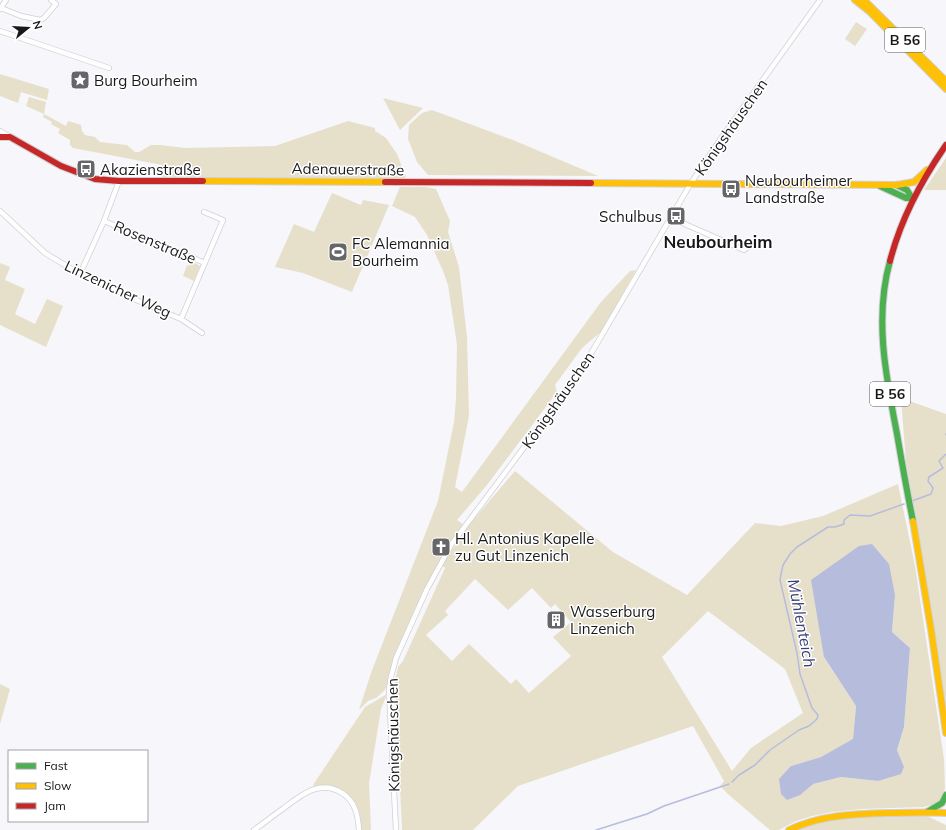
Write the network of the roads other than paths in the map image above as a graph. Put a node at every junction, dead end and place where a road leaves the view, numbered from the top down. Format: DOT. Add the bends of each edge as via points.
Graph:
graph roads {
  1 [pos="6,0"];
  2 [pos="52,0"];
  3 [pos="820,0"];
  4 [pos="856,0"];
  5 [pos="864,0"];
  6 [pos="0,8"];
  7 [pos="0,31"];
  8 [pos="109,68"];
  9 [pos="945,87"];
  10 [pos="0,131"];
  11 [pos="10,136"];
  12 [pos="0,137"];
  13 [pos="946,141"];
  14 [pos="946,146"];
  15 [pos="940,153"];
  16 [pos="930,168"];
  17 [pos="119,181"];
  18 [pos="691,184"];
  19 [pos="879,185"];
  20 [pos="897,185"];
  21 [pos="912,198"];
  22 [pos="0,211"];
  23 [pos="204,212"];
  24 [pos="671,218"];
  25 [pos="104,221"];
  26 [pos="748,247"];
  27 [pos="205,263"];
  28 [pos="80,274"];
  29 [pos="181,319"];
  30 [pos="202,333"];
  31 [pos="946,733"];
  32 [pos="946,794"];
  33 [pos="927,812"];
  34 [pos="946,813"];
  35 [pos="254,830"];
  36 [pos="358,830"];
  37 [pos="396,830"];
  38 [pos="789,830"];
  1 -- 6 [label="street"];
  2 -- 6 [label="street" via="56,4 40,20"];
  3 -- 18 [label="street, Königshäuschen"];
  4 -- 9 [label="main road, B 56"];
  5 -- 9 [label="main road, B 56"];
  7 -- 8 [label="street"];
  10 -- 11 [label="street"];
  11 -- 12 [label="main road"];
  11 -- 17 [label="main road, Adenauerstraße" via="61,166 95,179"];
  13 -- 15 [label="main road"];
  14 -- 15 [label="main road, B 56"];
  15 -- 16 [label="main road, B 56"];
  16 -- 20 [label="main road, Adenauerstraße" via="914,182"];
  16 -- 21 [label="main road, B 56"];
  17 -- 18 [label="main road, Adenauerstraße"];
  17 -- 25 [label="street"];
  18 -- 19 [label="main road, Adenauerstraße"];
  18 -- 24 [label="street, Königshäuschen"];
  19 -- 20 [label="main road, Adenauerstraße"];
  19 -- 21 [label="main road" via="906,198"];
  20 -- 21 [label="main road" via="907,190"];
  21 -- 31 [label="main road, B 56" via="894,242 885,284 882,327 888,380 940,680"];
  22 -- 28 [label="street, Linzenicher Weg" via="45,253"];
  23 -- 27 [label="street" via="223,220"];
  24 -- 26 [label="street" via="744,250"];
  24 -- 37 [label="street, Königshäuschen" via="579,374 451,545 402,644 394,664 389,689"];
  25 -- 27 [label="street, Rosenstraße"];
  25 -- 28 [label="street"];
  27 -- 29 [label="street"];
  28 -- 29 [label="street, Linzenicher Weg"];
  29 -- 30 [label="street, Linzenicher Weg"];
  32 -- 33 [label="main road" via="942,803"];
  33 -- 34 [label="main road"];
  33 -- 38 [label="main road" via="841,815 820,818"];
  35 -- 36 [label="street" via="300,796 316,788 340,792 348,798 357,813"];
}
